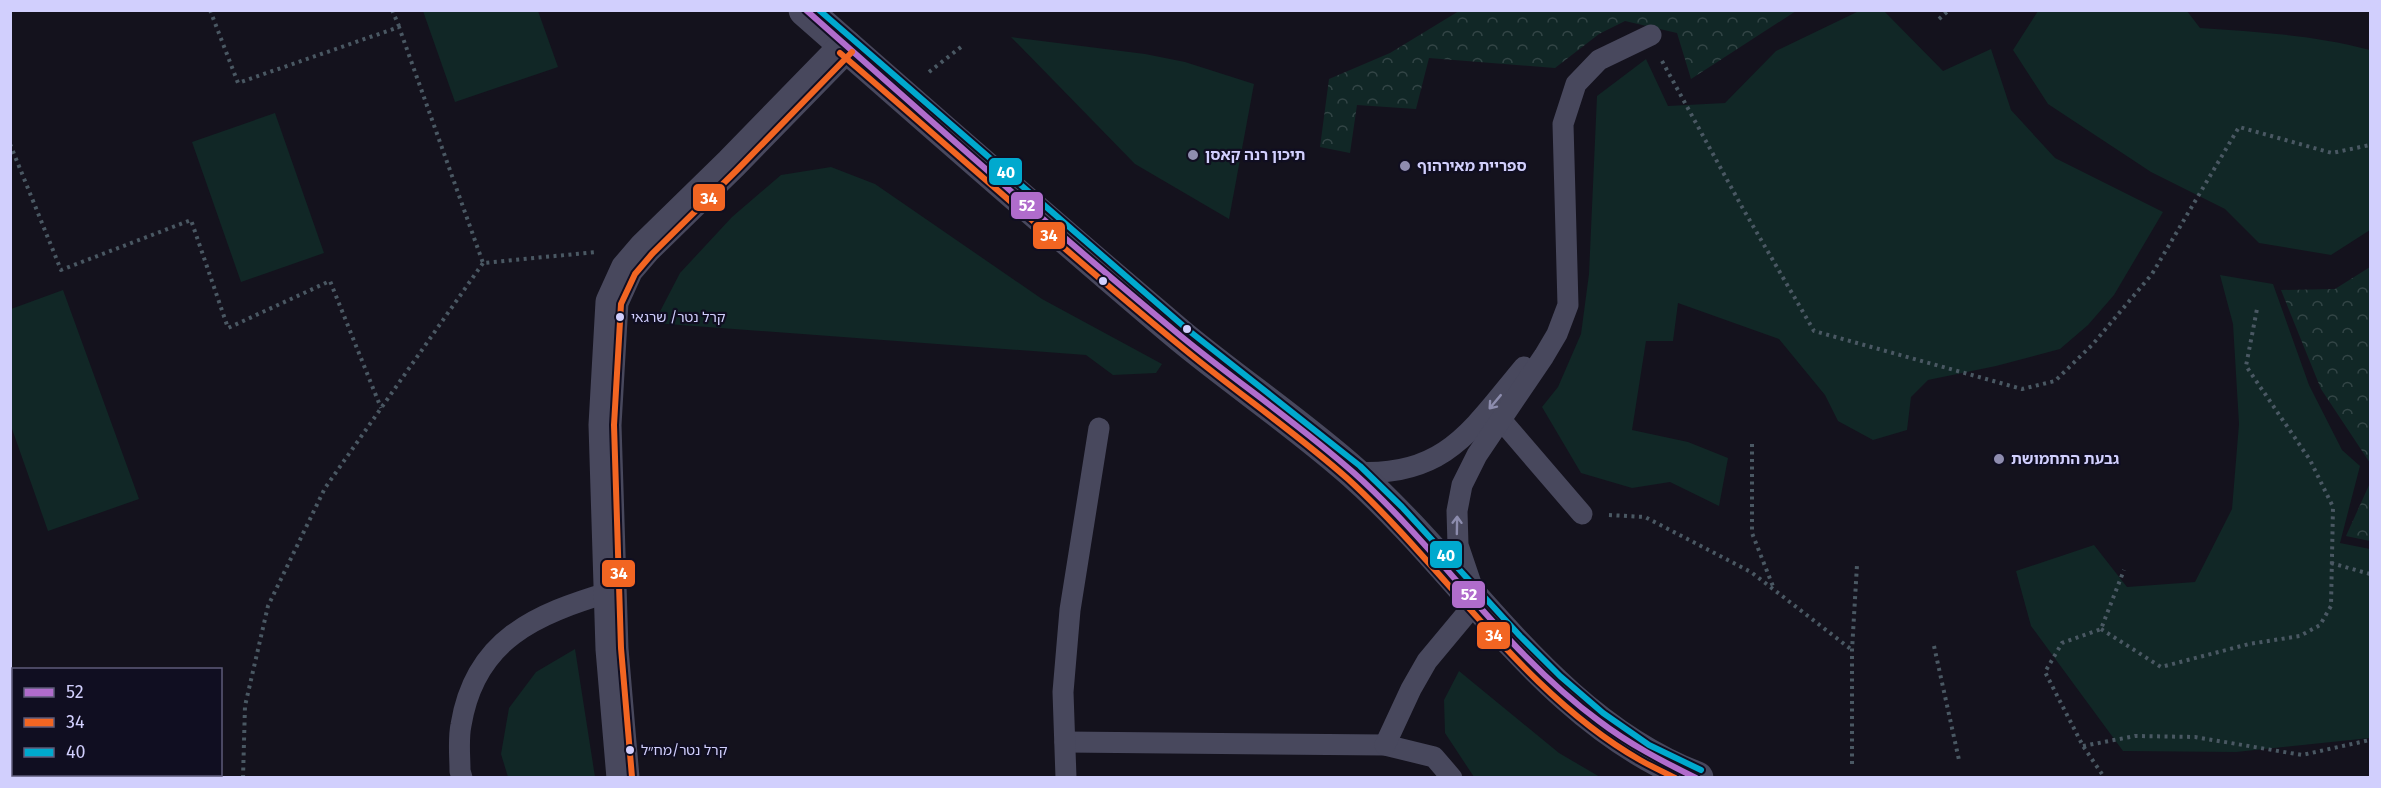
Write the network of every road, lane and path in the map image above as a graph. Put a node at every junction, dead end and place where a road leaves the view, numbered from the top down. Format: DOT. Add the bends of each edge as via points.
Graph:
graph roads {
  1 [pos="210,10"];
  2 [pos="392,10"];
  3 [pos="805,10"];
  4 [pos="1949,10"];
  5 [pos="1939,19"];
  6 [pos="399,27"];
  7 [pos="1652,35"];
  8 [pos="846,46"];
  9 [pos="961,47"];
  10 [pos="924,76"];
  11 [pos="10,144"];
  12 [pos="2370,145"];
  13 [pos="645,248"];
  14 [pos="483,263"];
  15 [pos="1568,305"];
  16 [pos="2257,309"];
  17 [pos="381,408"];
  18 [pos="1502,421"];
  19 [pos="1099,428"];
  20 [pos="1752,444"];
  21 [pos="1354,472"];
  22 [pos="1582,514"];
  23 [pos="2331,563"];
  24 [pos="1857,565"];
  25 [pos="2124,570"];
  26 [pos="2370,574"];
  27 [pos="1774,590"];
  28 [pos="610,592"];
  29 [pos="1477,601"];
  30 [pos="2101,629"];
  31 [pos="1935,646"];
  32 [pos="1852,650"];
  33 [pos="2370,740"];
  34 [pos="1065,742"];
  35 [pos="1385,745"];
  36 [pos="2083,746"];
  37 [pos="1959,760"];
  38 [pos="1852,764"];
  39 [pos="2102,774"];
  40 [pos="243,777"];
  41 [pos="462,777"];
  42 [pos="623,777"];
  43 [pos="1066,777"];
  44 [pos="1452,777"];
  45 [pos="1697,777"];
  1 -- 6 [label="path" via="238,84"];
  2 -- 6 [label="path"];
  3 -- 8 [label="street"];
  4 -- 5 [label="path"];
  6 -- 14 [label="path"];
  7 -- 12 [label="path" via="1666,73 1814,331 2022,389 2055,381 2093,344 2144,283 2239,127 2332,153"];
  7 -- 15 [label="lane" via="1599,60 1576,84 1563,124"];
  8 -- 13 [label="street"];
  8 -- 21 [label="street" via="1182,337"];
  9 -- 10 [label="path"];
  11 -- 17 [label="path" via="61,270 191,220 228,328 330,281"];
  13 -- 14 [label="path"];
  13 -- 28 [label="street" via="627,269 612,302 609,326 605,425"];
  14 -- 17 [label="path"];
  15 -- 18 [label="lane" via="1557,334"];
  15 -- 21 [label="lane, one-way" via="1526,365 1460,442 1420,465 1373,474"];
  16 -- 23 [label="path" via="2246,366 2310,460 2332,507"];
  17 -- 40 [label="path" via="325,488 268,606 245,706"];
  18 -- 22 [label="lane"];
  29 -- 18 [label="lane, one-way" via="1458,545 1459,499 1468,470"];
  19 -- 34 [label="lane" via="1070,610 1063,692"];
  20 -- 27 [label="path" via="1752,533"];
  21 -- 29 [label="street" via="1435,552"];
  22 -- 27 [label="path" via="1645,517 1751,572"];
  23 -- 26 [label="path"];
  23 -- 30 [label="path" via="2331,606 2320,625 2300,636 2249,644 2161,667"];
  24 -- 32 [label="path"];
  25 -- 30 [label="path"];
  27 -- 32 [label="path"];
  28 -- 41 [label="lane" via="569,604 521,626 491,652 471,690 461,725"];
  28 -- 42 [label="street"];
  29 -- 35 [label="lane" via="1428,661"];
  29 -- 45 [label="street" via="1543,673 1597,722 1669,767"];
  30 -- 36 [label="path" via="2062,643 2045,672"];
  31 -- 37 [label="path"];
  32 -- 38 [label="path"];
  33 -- 36 [label="path" via="2302,755 2195,737 2135,736"];
  34 -- 35 [label="lane"];
  34 -- 43 [label="lane"];
  35 -- 44 [label="lane" via="1434,757"];
  36 -- 39 [label="path"];
}
